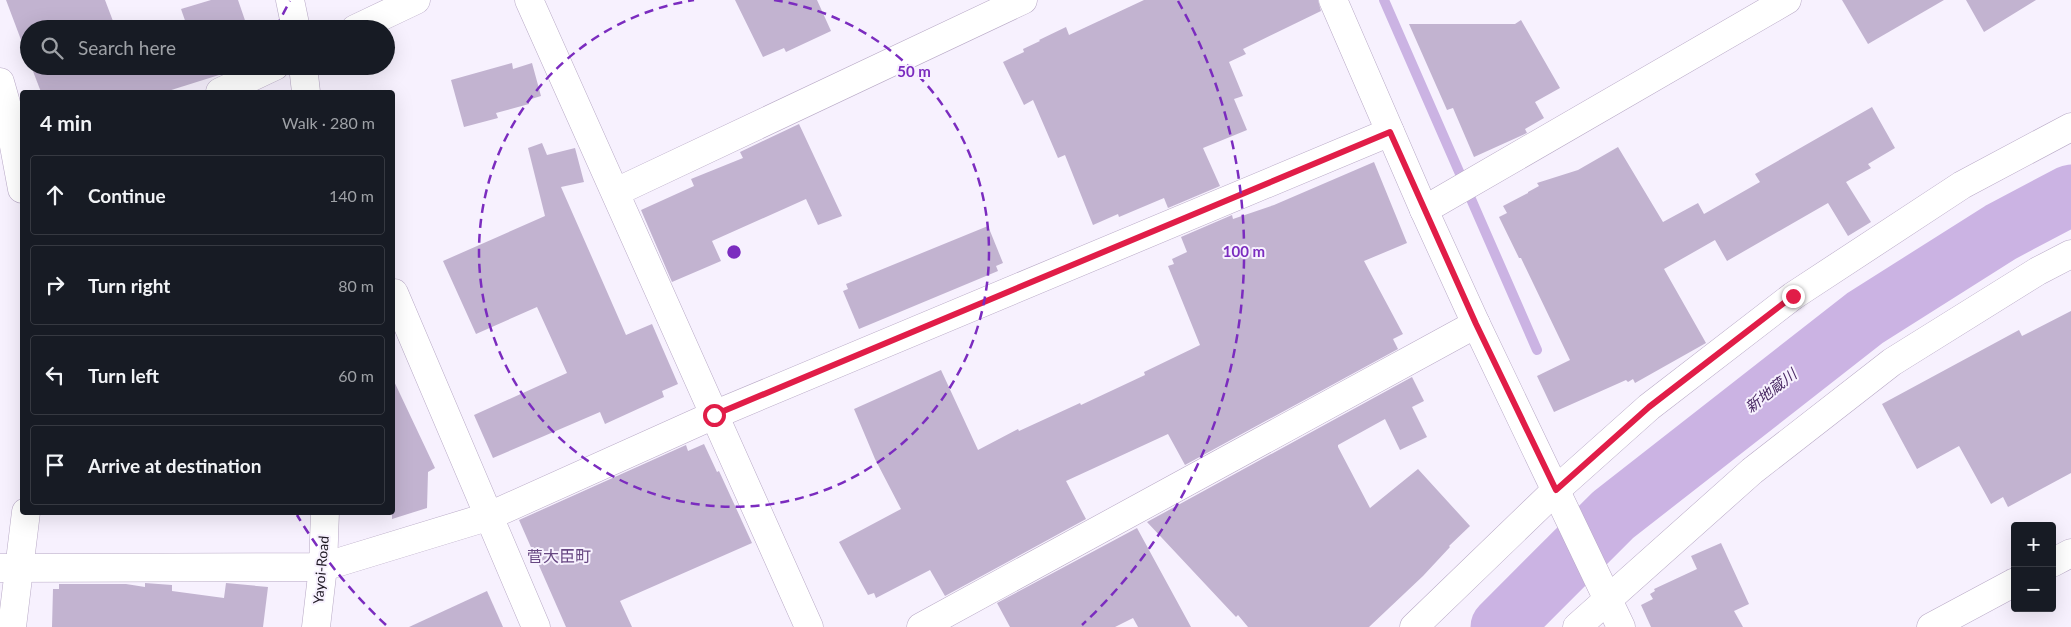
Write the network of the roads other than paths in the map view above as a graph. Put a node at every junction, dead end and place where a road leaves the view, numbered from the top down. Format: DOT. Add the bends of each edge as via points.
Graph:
graph roads {
  1 [pos="290,0"];
  2 [pos="416,0"];
  3 [pos="529,0"];
  4 [pos="1023,0"];
  5 [pos="1333,0"];
  6 [pos="1788,0"];
  7 [pos="294,20"];
  8 [pos="374,20"];
  9 [pos="256,75"];
  10 [pos="304,75"];
  11 [pos="0,82"];
  12 [pos="224,90"];
  13 [pos="306,90"];
  14 [pos="2071,127"];
  15 [pos="1390,132"];
  16 [pos="20,176"];
  17 [pos="20,188"];
  18 [pos="616,192"];
  19 [pos="0,197"];
  20 [pos="1424,210"];
  21 [pos="2071,254"];
  22 [pos="395,300"];
  23 [pos="1476,324"];
  24 [pos="714,415"];
  25 [pos="1556,490"];
  26 [pos="25,515"];
  27 [pos="325,515"];
  28 [pos="487,517"];
  29 [pos="2071,552"];
  30 [pos="2056,560"];
  31 [pos="323,567"];
  32 [pos="10,568"];
  33 [pos="2011,584"];
  34 [pos="1603,589"];
  35 [pos="12,627"];
  36 [pos="316,627"];
  37 [pos="536,627"];
  38 [pos="809,627"];
  39 [pos="921,627"];
  40 [pos="1414,627"];
  41 [pos="1577,627"];
  42 [pos="1621,627"];
  43 [pos="1931,627"];
  1 -- 7 [label="street"];
  2 -- 8 [label="street"];
  3 -- 18 [label="street"];
  4 -- 18 [label="street"];
  5 -- 15 [label="street"];
  6 -- 20 [label="street"];
  9 -- 12 [label="street"];
  10 -- 13 [label="street"];
  11 -- 16 [label="street"];
  14 -- 25 [label="street" via="1962,185 1793,296 1649,407"];
  15 -- 20 [label="street"];
  15 -- 24 [label="street"];
  17 -- 19 [label="street"];
  18 -- 24 [label="street"];
  20 -- 23 [label="street"];
  21 -- 34 [label="street" via="1892,362"];
  22 -- 28 [label="street"];
  23 -- 25 [label="street"];
  23 -- 39 [label="street"];
  24 -- 28 [label="street"];
  24 -- 38 [label="street"];
  25 -- 34 [label="street"];
  25 -- 40 [label="street"];
  26 -- 32 [label="street"];
  27 -- 31 [label="street, Yayoi-Road"];
  28 -- 31 [label="street"];
  28 -- 37 [label="street"];
  29 -- 30 [label="street"];
  31 -- 32 [label="street"];
  31 -- 36 [label="street, Yayoi-Road"];
  32 -- 35 [label="street"];
  33 -- 43 [label="street"];
  34 -- 41 [label="street"];
  34 -- 42 [label="street"];
}
